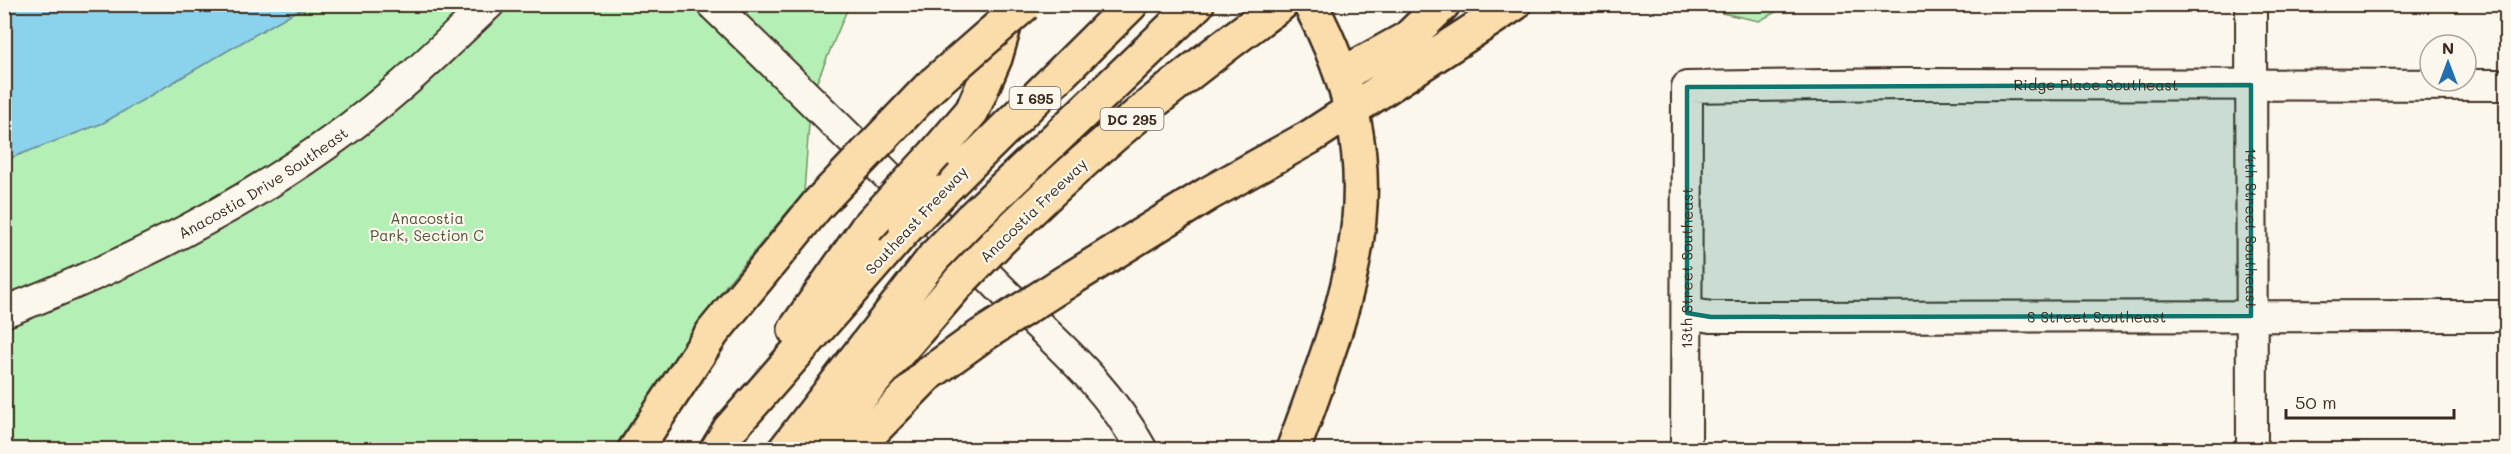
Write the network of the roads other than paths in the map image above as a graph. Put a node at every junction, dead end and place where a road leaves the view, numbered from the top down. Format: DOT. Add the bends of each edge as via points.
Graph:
graph roads {
  1 [pos="489,4"];
  2 [pos="712,4"];
  3 [pos="1011,4"];
  4 [pos="1025,4"];
  5 [pos="1131,4"];
  6 [pos="1197,4"];
  7 [pos="1281,4"];
  8 [pos="1310,4"];
  9 [pos="1443,4"];
  10 [pos="1514,4"];
  11 [pos="2251,4"];
  12 [pos="1343,74"];
  13 [pos="2251,85"];
  14 [pos="2506,85"];
  15 [pos="1687,87"];
  16 [pos="1352,109"];
  17 [pos="4,312"];
  18 [pos="1687,313"];
  19 [pos="2251,316"];
  20 [pos="2506,316"];
  21 [pos="723,439"];
  22 [pos="634,450"];
  23 [pos="785,450"];
  24 [pos="819,450"];
  25 [pos="854,450"];
  26 [pos="1142,450"];
  27 [pos="1293,450"];
  28 [pos="1686,450"];
  29 [pos="2252,450"];
  1 -- 17 [label="street, Anacostia Drive Southeast" via="376,106 254,192 138,256"];
  2 -- 26 [label="street" via="1066,350 1103,389"];
  3 -- 21 [label="main road, bridge" via="995,57 972,111 867,228 823,286"];
  4 -- 22 [label="main road, bridge" via="930,87 818,204 713,332"];
  5 -- 21 [label="main road, Southeast Freeway / I 695, bridge" via="906,228"];
  6 -- 23 [label="main road, I 695, bridge" via="935,256"];
  7 -- 24 [label="main road, Anacostia Freeway / DC 295, bridge" via="1134,118 994,246 850,408"];
  8 -- 12 [label="main road"];
  9 -- 12 [label="main road" via="1408,38"];
  10 -- 16 [label="main road"];
  11 -- 13 [label="street, 14th Street Southeast"];
  12 -- 16 [label="main road"];
  13 -- 14 [label="street, Ridge Place Southeast"];
  13 -- 15 [label="street, Ridge Place Southeast"];
  13 -- 19 [label="street, 14th Street Southeast"];
  15 -- 18 [label="street, 13th Street Southeast"];
  16 -- 25 [label="main road, bridge" via="981,336 927,375"];
  16 -- 27 [label="main road" via="1360,172 1357,249 1335,336"];
  18 -- 19 [label="street, S Street Southeast" via="1711,317"];
  18 -- 28 [label="street, 13th Street Southeast"];
  19 -- 20 [label="street, S Street Southeast"];
  19 -- 29 [label="street, 14th Street Southeast"];
}
